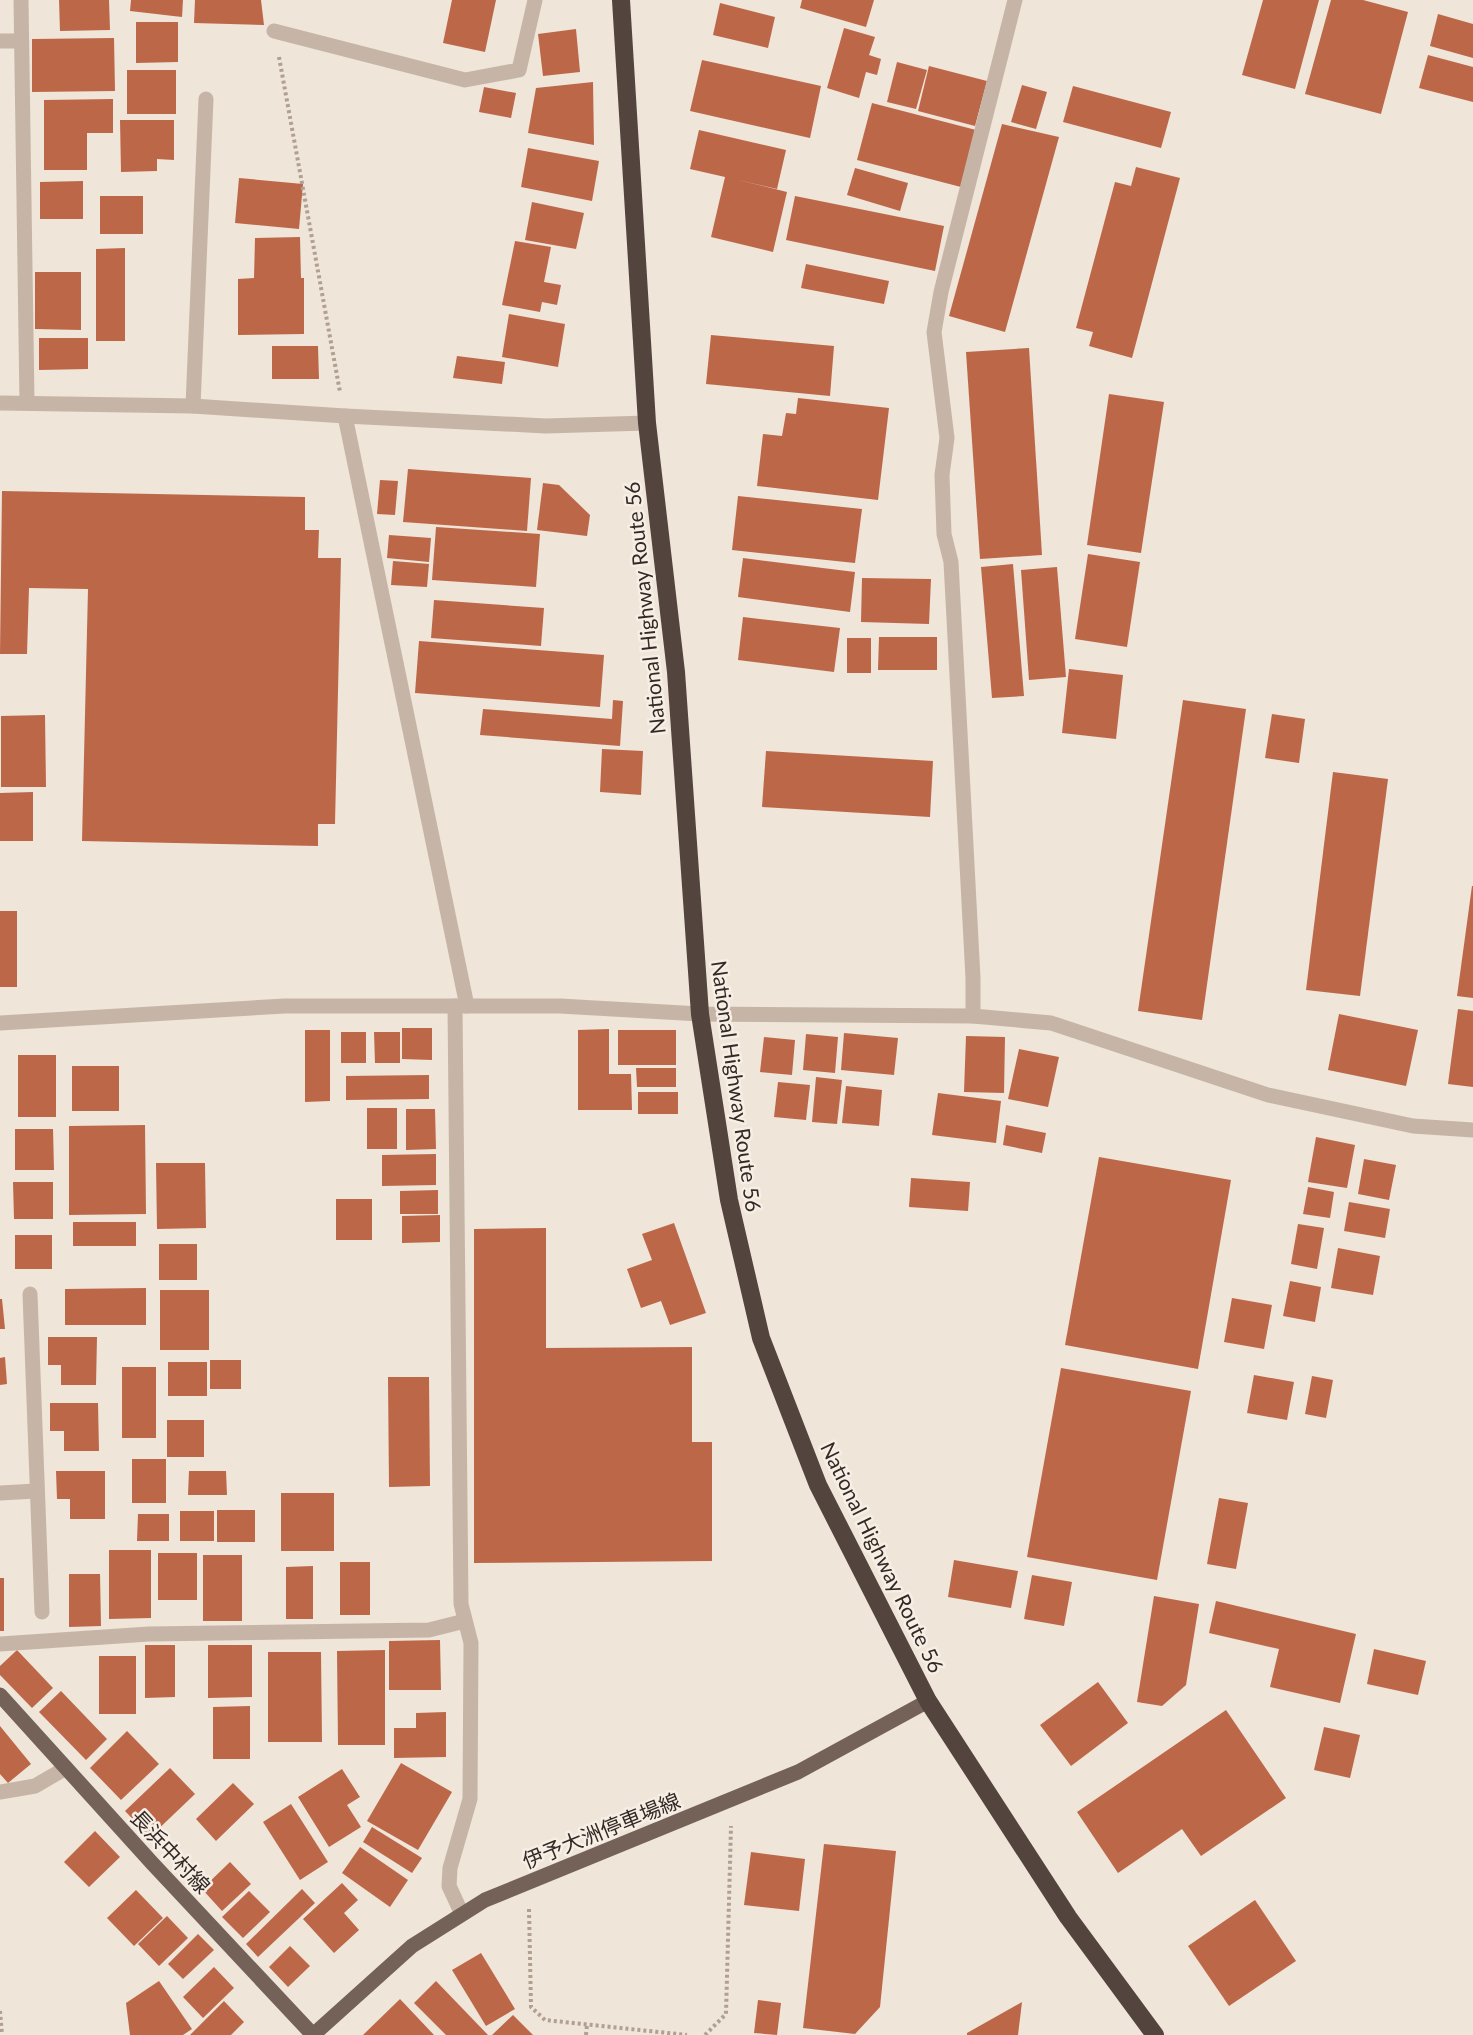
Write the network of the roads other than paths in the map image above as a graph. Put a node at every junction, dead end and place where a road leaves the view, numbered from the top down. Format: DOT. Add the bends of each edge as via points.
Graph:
graph roads {
  1 [pos="21,0"];
  2 [pos="535,0"];
  3 [pos="621,0"];
  4 [pos="1015,0"];
  5 [pos="274,30"];
  6 [pos="0,41"];
  7 [pos="21,41"];
  8 [pos="206,99"];
  9 [pos="27,402"];
  10 [pos="0,403"];
  11 [pos="193,406"];
  12 [pos="345,416"];
  13 [pos="647,423"];
  14 [pos="461,1006"];
  15 [pos="700,1014"];
  16 [pos="973,1016"];
  17 [pos="0,1023"];
  18 [pos="1473,1130"];
  19 [pos="30,1294"];
  20 [pos="36,1491"];
  21 [pos="0,1492"];
  22 [pos="42,1612"];
  23 [pos="465,1621"];
  24 [pos="0,1644"];
  25 [pos="0,1695"];
  26 [pos="928,1701"];
  27 [pos="66,1768"];
  28 [pos="0,1792"];
  29 [pos="462,1914"];
  30 [pos="313,2035"];
  31 [pos="1155,2035"];
  1 -- 7 [label="street"];
  2 -- 5 [label="street" via="519,70 465,80"];
  3 -- 13 [label="highway, National Highway Route 56"];
  4 -- 16 [label="street" via="934,332 947,438 942,475 944,534 951,562"];
  6 -- 7 [label="street"];
  7 -- 9 [label="street"];
  8 -- 11 [label="street"];
  9 -- 10 [label="street"];
  9 -- 11 [label="street"];
  11 -- 12 [label="street"];
  12 -- 13 [label="street" via="546,426"];
  12 -- 14 [label="street"];
  13 -- 15 [label="highway, National Highway Route 56" via="676,672"];
  14 -- 15 [label="street" via="560,1006"];
  14 -- 17 [label="street" via="285,1006"];
  14 -- 23 [label="street" via="461,1604"];
  15 -- 16 [label="street"];
  15 -- 26 [label="highway, National Highway Route 56" via="729,1200 761,1338 818,1485"];
  16 -- 18 [label="street" via="1052,1023 1268,1095 1413,1126"];
  19 -- 20 [label="street"];
  20 -- 21 [label="street"];
  20 -- 22 [label="street"];
  23 -- 24 [label="street" via="429,1630 149,1634"];
  23 -- 29 [label="street" via="471,1643 470,1799 450,1868 449,1886"];
  25 -- 27 [label="main road, 長浜中村線"];
  26 -- 29 [label="main road, 伊予大洲停車場線" via="798,1772 529,1881"];
  26 -- 31 [label="highway, National Highway Route 56" via="1068,1917"];
  27 -- 28 [label="street" via="34,1786"];
  27 -- 30 [label="main road, 長浜中村線"];
  29 -- 30 [label="main road, 伊予大洲停車場線" via="412,1946"];
}
